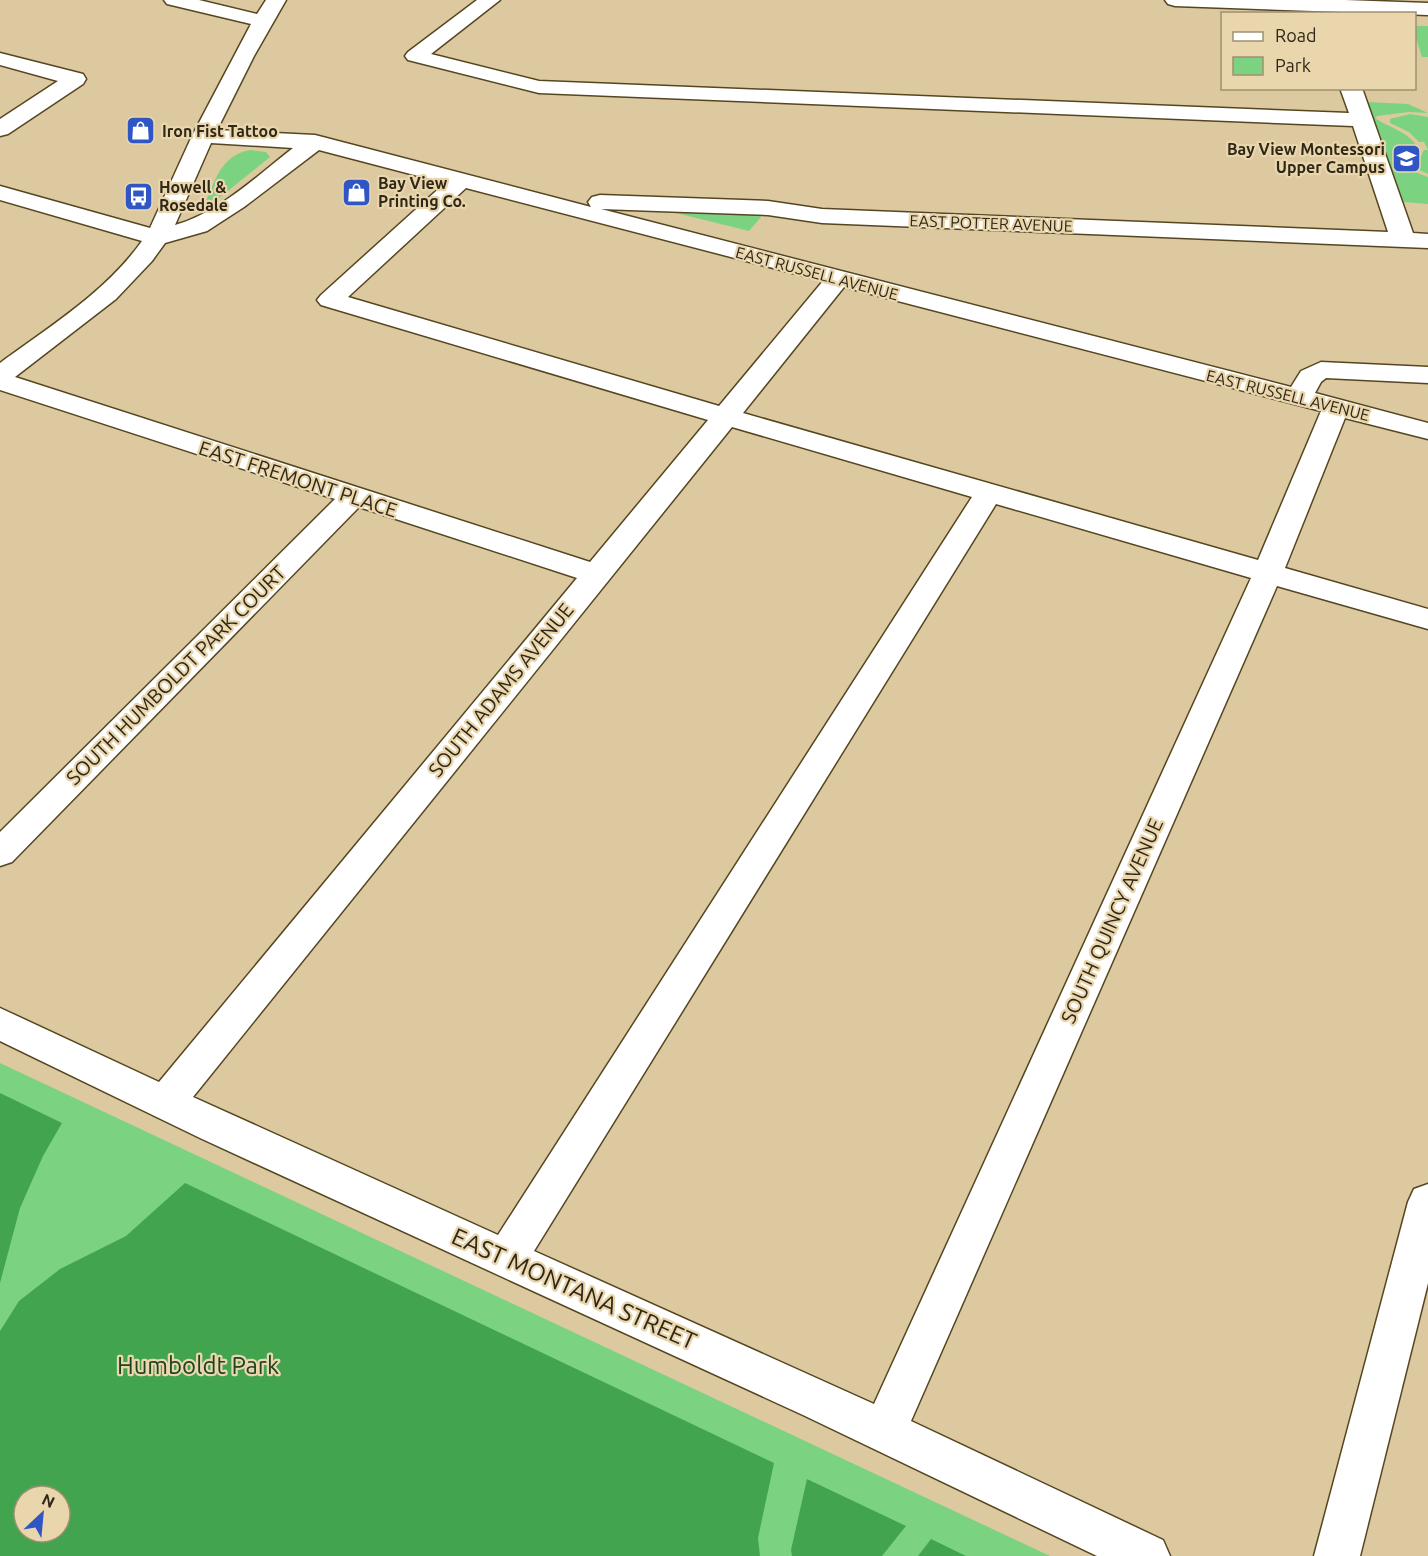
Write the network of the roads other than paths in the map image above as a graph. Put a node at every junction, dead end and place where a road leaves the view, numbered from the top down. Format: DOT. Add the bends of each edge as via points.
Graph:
graph roads {
  1 [pos="174,0"];
  2 [pos="276,0"];
  3 [pos="490,0"];
  4 [pos="1175,0"];
  5 [pos="1326,9"];
  6 [pos="1428,9"];
  7 [pos="262,21"];
  8 [pos="0,59"];
  9 [pos="1352,90"];
  10 [pos="1361,120"];
  11 [pos="0,129"];
  12 [pos="203,136"];
  13 [pos="315,142"];
  14 [pos="462,180"];
  15 [pos="0,193"];
  16 [pos="554,203"];
  17 [pos="822,216"];
  18 [pos="157,238"];
  19 [pos="1403,240"];
  20 [pos="1428,241"];
  21 [pos="768,260"];
  22 [pos="838,279"];
  23 [pos="1428,375"];
  24 [pos="0,376"];
  25 [pos="0,381"];
  26 [pos="1299,398"];
  27 [pos="1336,407"];
  28 [pos="726,417"];
  29 [pos="1428,431"];
  30 [pos="989,492"];
  31 [pos="353,497"];
  32 [pos="1268,572"];
  33 [pos="596,574"];
  34 [pos="1428,619"];
  35 [pos="0,853"];
  36 [pos="0,1024"];
  37 [pos="165,1103"];
  38 [pos="1428,1202"];
  39 [pos="506,1258"];
  40 [pos="884,1432"];
  41 [pos="1148,1556"];
  42 [pos="1336,1556"];
  1 -- 7 [label="street"];
  2 -- 7 [label="street"];
  3 -- 10 [label="street" via="415,56 539,87"];
  4 -- 5 [label="street"];
  5 -- 6 [label="street"];
  7 -- 12 [label="street"];
  8 -- 11 [label="street" via="75,79"];
  9 -- 10 [label="street"];
  10 -- 19 [label="street"];
  12 -- 13 [label="street, EAST RUSSELL AVENUE"];
  12 -- 18 [label="street"];
  13 -- 14 [label="street, EAST RUSSELL AVENUE"];
  13 -- 18 [label="street" via="199,226"];
  14 -- 16 [label="street, EAST RUSSELL AVENUE"];
  14 -- 28 [label="street" via="330,300"];
  15 -- 18 [label="street"];
  16 -- 17 [label="street, EAST POTTER AVENUE" via="768,208"];
  16 -- 21 [label="street, EAST RUSSELL AVENUE"];
  17 -- 19 [label="street, EAST POTTER AVENUE"];
  17 -- 21 [label="street" via="778,234 770,241"];
  18 -- 24 [label="street" via="100,298"];
  19 -- 20 [label="street, EAST POTTER AVENUE"];
  21 -- 22 [label="street, EAST RUSSELL AVENUE"];
  22 -- 26 [label="street, EAST RUSSELL AVENUE"];
  22 -- 28 [label="street, SOUTH ADAMS AVENUE"];
  23 -- 26 [label="street" via="1321,370 1310,376"];
  25 -- 31 [label="street, EAST FREMONT PLACE"];
  26 -- 27 [label="street, EAST RUSSELL AVENUE"];
  27 -- 29 [label="street, EAST RUSSELL AVENUE"];
  27 -- 32 [label="street, SOUTH QUINCY AVENUE"];
  28 -- 30 [label="street"];
  28 -- 33 [label="street, SOUTH ADAMS AVENUE"];
  30 -- 32 [label="street"];
  30 -- 39 [label="street"];
  31 -- 33 [label="street, EAST FREMONT PLACE"];
  31 -- 35 [label="street, SOUTH HUMBOLDT PARK COURT"];
  32 -- 34 [label="street"];
  32 -- 40 [label="street, SOUTH QUINCY AVENUE"];
  33 -- 37 [label="street, SOUTH ADAMS AVENUE"];
  36 -- 37 [label="street, EAST MONTANA STREET"];
  37 -- 39 [label="street, EAST MONTANA STREET"];
  38 -- 42 [label="street"];
  39 -- 40 [label="street, EAST MONTANA STREET"];
  40 -- 41 [label="street, EAST MONTANA STREET"];
}
